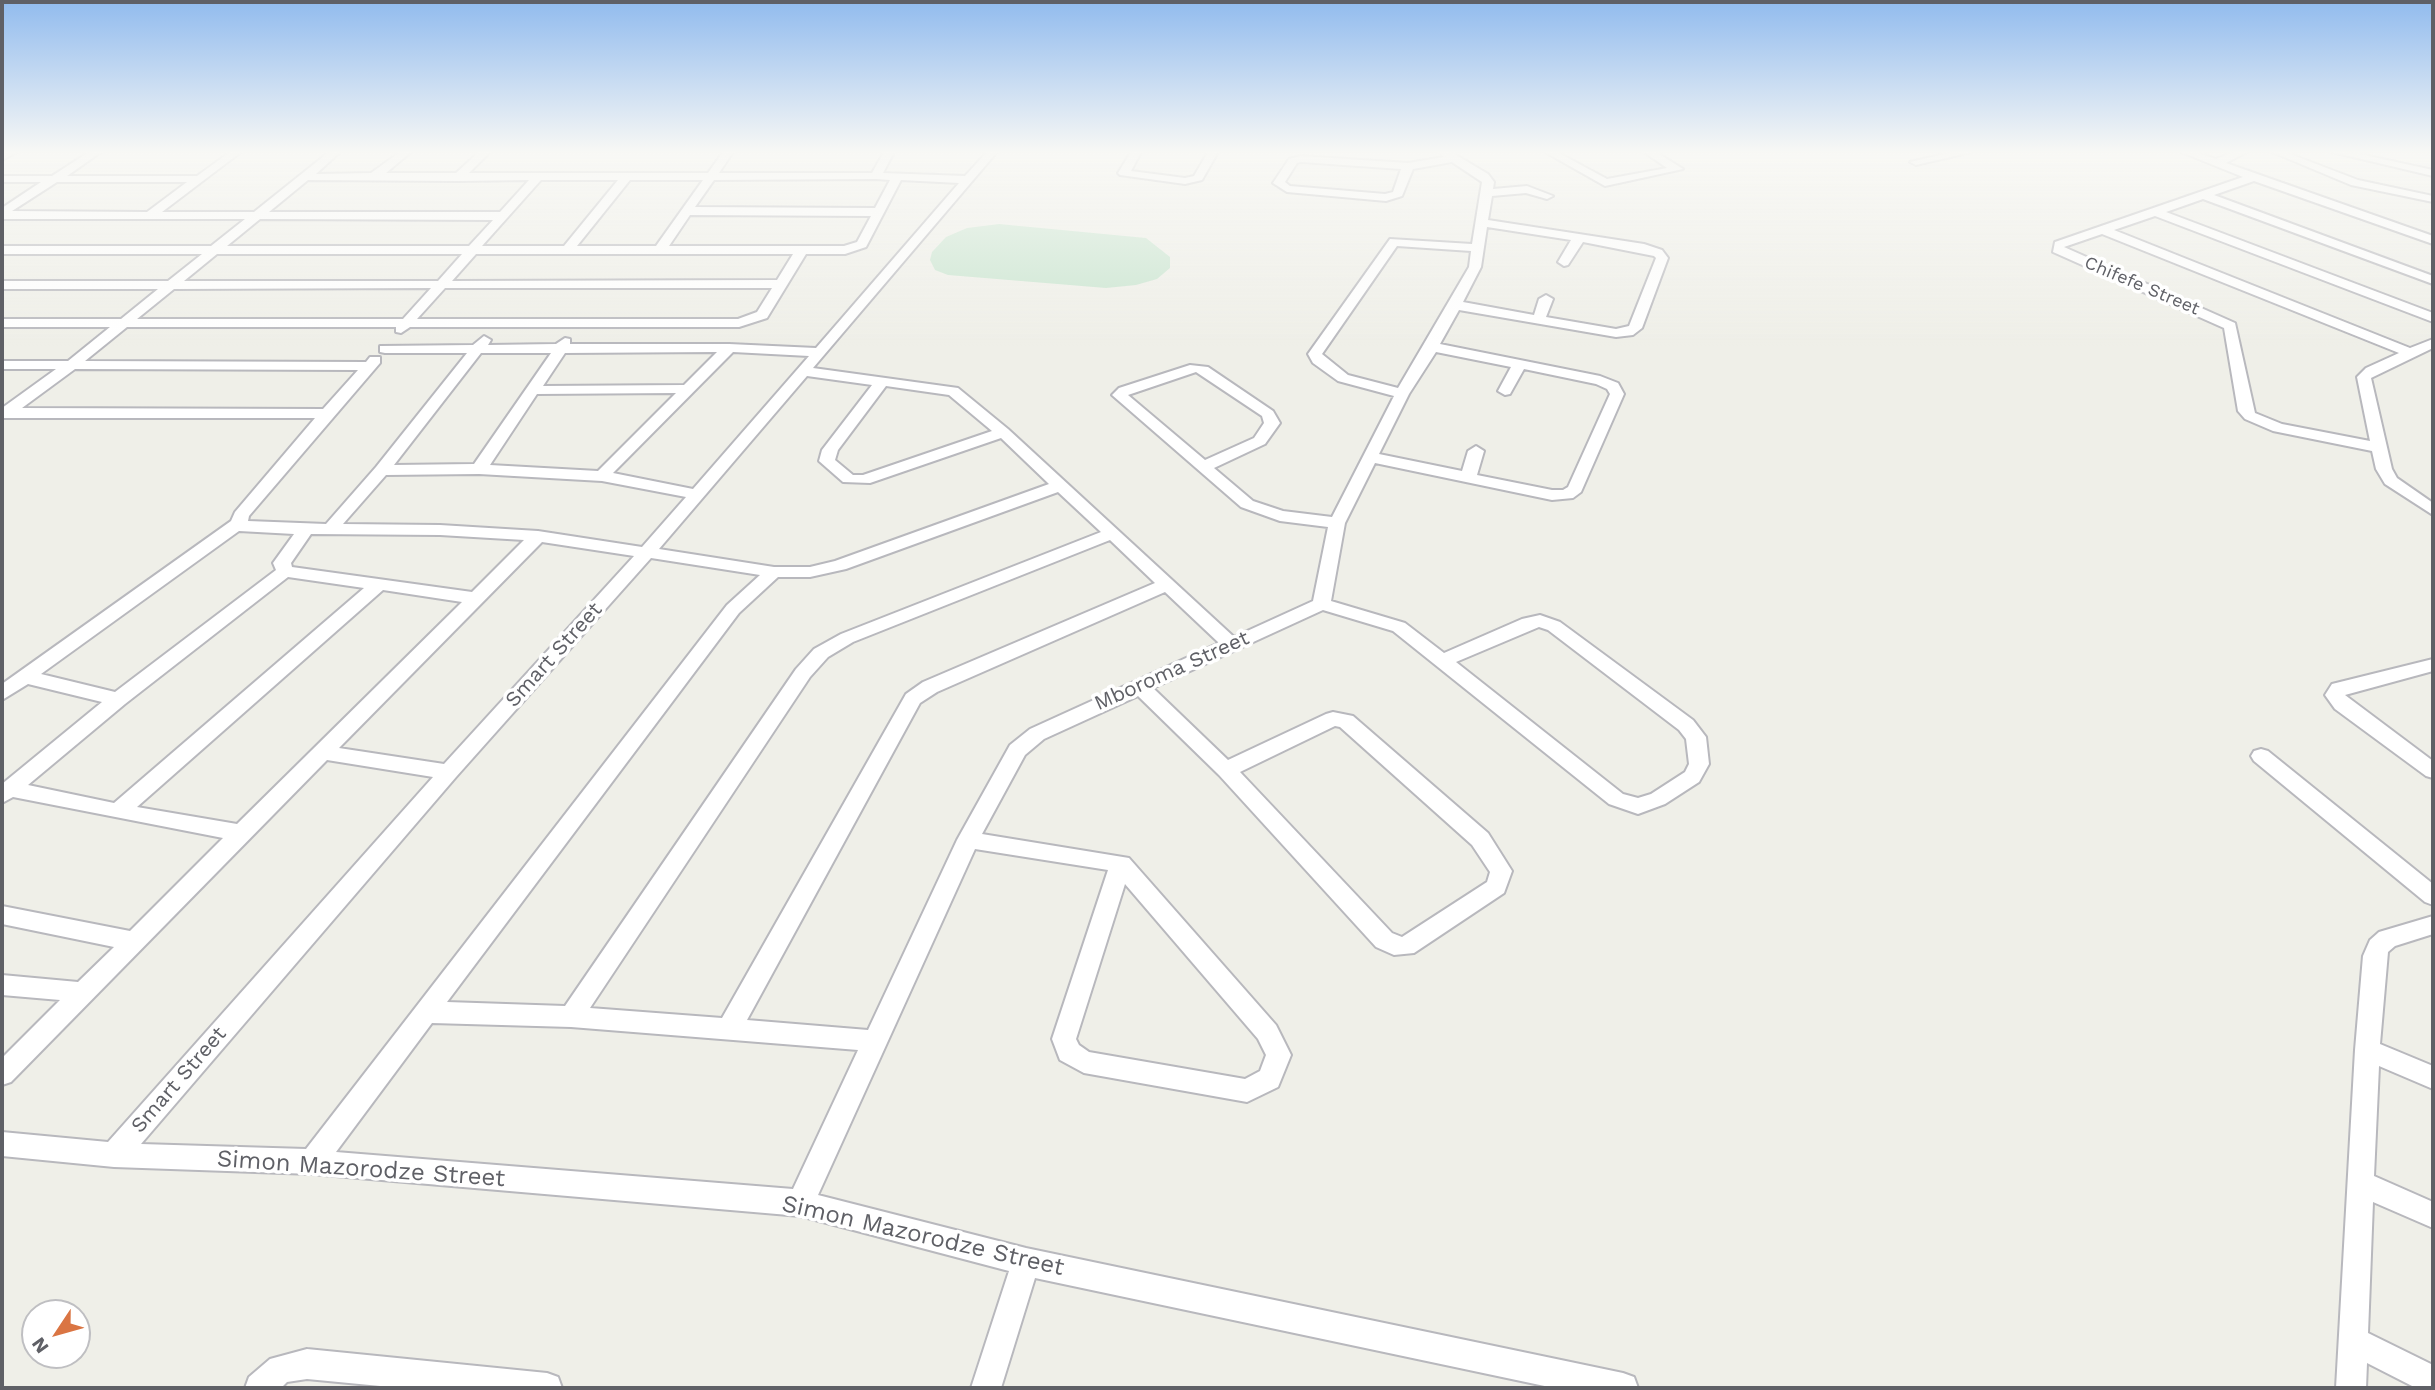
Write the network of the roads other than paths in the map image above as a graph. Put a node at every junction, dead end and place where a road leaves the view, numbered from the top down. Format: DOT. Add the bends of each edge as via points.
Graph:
graph roads {
  1 [pos="255,217"];
  2 [pos="500,217"];
  3 [pos="594,217"];
  4 [pos="685,217"];
  5 [pos="876,217"];
  6 [pos="936,217"];
  7 [pos="1484,217"];
  8 [pos="2142,217"];
  9 [pos="2169,217"];
  10 [pos="2263,217"];
  11 [pos="2367,217"];
  12 [pos="1483,223"];
  13 [pos="2103,230"];
  14 [pos="1578,238"];
  15 [pos="2433,240"];
  16 [pos="662,247"];
  17 [pos="1479,248"];
  18 [pos="215,249"];
  19 [pos="473,249"];
  20 [pos="2,250"];
  21 [pos="567,250"];
  22 [pos="801,251"];
  23 [pos="1564,262"];
  24 [pos="2433,280"];
  25 [pos="781,284"];
  26 [pos="2,285"];
  27 [pos="174,285"];
  28 [pos="439,286"];
  29 [pos="1546,299"];
  30 [pos="1454,305"];
  31 [pos="1539,318"];
  32 [pos="2433,318"];
  33 [pos="2,323"];
  34 [pos="124,323"];
  35 [pos="404,324"];
  36 [pos="700,324"];
  37 [pos="495,325"];
  38 [pos="577,325"];
  39 [pos="2433,342"];
  40 [pos="479,347"];
  41 [pos="1432,347"];
  42 [pos="561,348"];
  43 [pos="685,348"];
  44 [pos="729,348"];
  45 [pos="385,349"];
  46 [pos="820,352"];
  47 [pos="2410,353"];
  48 [pos="73,364"];
  49 [pos="2,365"];
  50 [pos="1519,365"];
  51 [pos="369,366"];
  52 [pos="803,371"];
  53 [pos="883,380"];
  54 [pos="685,389"];
  55 [pos="531,390"];
  56 [pos="1505,391"];
  57 [pos="1402,394"];
  58 [pos="3,413"];
  59 [pos="327,414"];
  60 [pos="1003,432"];
  61 [pos="2380,448"];
  62 [pos="1476,451"];
  63 [pos="1371,457"];
  64 [pos="1205,466"];
  65 [pos="479,468"];
  66 [pos="382,470"];
  67 [pos="603,476"];
  68 [pos="1469,476"];
  69 [pos="1061,485"];
  70 [pos="694,494"];
  71 [pos="2433,510"];
  72 [pos="239,523"];
  73 [pos="1337,523"];
  74 [pos="306,529"];
  75 [pos="330,529"];
  76 [pos="1113,533"];
  77 [pos="538,537"];
  78 [pos="648,551"];
  79 [pos="285,571"];
  80 [pos="774,572"];
  81 [pos="1169,584"];
  82 [pos="377,586"];
  83 [pos="477,598"];
  84 [pos="1321,604"];
  85 [pos="1231,644"];
  86 [pos="1443,661"];
  87 [pos="2431,668"];
  88 [pos="25,677"];
  89 [pos="1139,686"];
  90 [pos="2,694"];
  91 [pos="118,699"];
  92 [pos="320,752"];
  93 [pos="2261,756"];
  94 [pos="1226,770"];
  95 [pos="2433,771"];
  96 [pos="449,772"];
  97 [pos="6,792"];
  98 [pos="118,812"];
  99 [pos="240,833"];
  100 [pos="968,840"];
  101 [pos="1121,864"];
  102 [pos="2433,896"];
  103 [pos="2,915"];
  104 [pos="2433,925"];
  105 [pos="134,941"];
  106 [pos="2,985"];
  107 [pos="82,992"];
  108 [pos="424,1012"];
  109 [pos="571,1017"];
  110 [pos="728,1031"];
  111 [pos="873,1041"];
  112 [pos="2367,1050"];
  113 [pos="2,1074"];
  114 [pos="2433,1078"];
  115 [pos="2,1144"];
  116 [pos="114,1155"];
  117 [pos="312,1162"];
  118 [pos="2361,1183"];
  119 [pos="800,1203"];
  120 [pos="2433,1215"];
  121 [pos="1026,1262"];
  122 [pos="2354,1341"];
  123 [pos="2433,1381"];
  124 [pos="1561,1382"];
  125 [pos="529,1387"];
  126 [pos="260,1388"];
  127 [pos="986,1388"];
  128 [pos="1623,1388"];
  129 [pos="2351,1388"];
  1 -- 18 [label="street"];
  2 -- 19 [label="street"];
  3 -- 21 [label="street"];
  4 -- 16 [label="street"];
  5 -- 22 [label="street" via="856,247"];
  6 -- 46 [label="street, Smart Street"];
  7 -- 12 [label="street"];
  8 -- 13 [label="street, Chifefe Street"];
  9 -- 32 [label="street"];
  10 -- 24 [label="street"];
  11 -- 15 [label="street"];
  12 -- 14 [label="street"];
  12 -- 17 [label="street"];
  13 -- 47 [label="street"];
  13 -- 61 [label="street, Chifefe Street" via="2057,248 2230,326 2245,411 2250,416 2278,428"];
  14 -- 23 [label="street"];
  14 -- 31 [label="street" via="1644,248 1662,258 1635,328 1616,333"];
  16 -- 21 [label="street"];
  16 -- 22 [label="street"];
  17 -- 30 [label="street" via="1475,267"];
  17 -- 57 [label="street" via="1394,242 1315,354 1343,378"];
  18 -- 19 [label="street"];
  18 -- 20 [label="street"];
  18 -- 27 [label="street"];
  19 -- 21 [label="street"];
  19 -- 28 [label="street"];
  22 -- 25 [label="street"];
  25 -- 28 [label="street"];
  25 -- 36 [label="street" via="755,319"];
  26 -- 27 [label="street"];
  27 -- 28 [label="street"];
  27 -- 34 [label="street"];
  28 -- 35 [label="street"];
  29 -- 31 [label="street"];
  30 -- 31 [label="street"];
  30 -- 41 [label="street"];
  33 -- 34 [label="street"];
  34 -- 35 [label="street"];
  34 -- 48 [label="street"];
  35 -- 37 [label="street"];
  35 -- 45 [label="street"];
  36 -- 38 [label="street"];
  36 -- 43 [label="street"];
  37 -- 38 [label="street"];
  37 -- 40 [label="street"];
  38 -- 42 [label="street"];
  39 -- 47 [label="street"];
  40 -- 42 [label="street"];
  40 -- 45 [label="street"];
  40 -- 66 [label="street"];
  41 -- 50 [label="street"];
  41 -- 57 [label="street"];
  42 -- 43 [label="street"];
  42 -- 55 [label="street"];
  43 -- 44 [label="street"];
  44 -- 46 [label="street"];
  44 -- 54 [label="street"];
  45 -- 51 [label="street"];
  46 -- 52 [label="street, Smart Street"];
  47 -- 61 [label="street" via="2364,377"];
  48 -- 49 [label="street"];
  48 -- 51 [label="street"];
  48 -- 58 [label="street"];
  50 -- 56 [label="street"];
  50 -- 68 [label="street" via="1600,380 1613,386 1617,394 1575,489 1567,495"];
  51 -- 59 [label="street"];
  52 -- 53 [label="street"];
  52 -- 70 [label="street, Smart Street"];
  53 -- 60 [label="street" via="953,391"];
  53 -- 60 [label="street" via="830,450 827,461 849,479 864,480"];
  54 -- 55 [label="street"];
  54 -- 67 [label="street"];
  55 -- 65 [label="street"];
  57 -- 63 [label="street"];
  58 -- 59 [label="street"];
  59 -- 72 [label="street" via="240,515"];
  60 -- 69 [label="street"];
  61 -- 71 [label="street" via="2391,481"];
  62 -- 68 [label="street"];
  63 -- 68 [label="street"];
  63 -- 73 [label="street"];
  64 -- 64 [label="street" via="1122,401 1119,396 1195,368 1268,414 1272,423 1260,441"];
  64 -- 73 [label="street" via="1261,511"];
  65 -- 66 [label="street"];
  65 -- 67 [label="street"];
  66 -- 75 [label="street"];
  67 -- 70 [label="street"];
  69 -- 76 [label="street"];
  69 -- 80 [label="street" via="840,565 810,572"];
  70 -- 78 [label="street, Smart Street"];
  72 -- 74 [label="street" via="246,528"];
  72 -- 88 [label="street"];
  73 -- 84 [label="street"];
  74 -- 75 [label="street"];
  74 -- 79 [label="street" via="282,563"];
  75 -- 77 [label="street"];
  76 -- 81 [label="street"];
  76 -- 109 [label="street" via="846,638 821,653 803,673"];
  77 -- 78 [label="street"];
  77 -- 83 [label="street"];
  78 -- 80 [label="street"];
  78 -- 96 [label="street, Smart Street"];
  79 -- 82 [label="street"];
  79 -- 91 [label="street"];
  80 -- 108 [label="street" via="733,609"];
  81 -- 85 [label="street"];
  81 -- 110 [label="street" via="930,687 913,699"];
  82 -- 83 [label="street"];
  82 -- 98 [label="street"];
  83 -- 92 [label="street"];
  84 -- 85 [label="street, Mboroma Street"];
  84 -- 86 [label="street" via="1387,621"];
  85 -- 89 [label="street, Mboroma Street"];
  86 -- 86 [label="street" via="1616,799 1637,806 1658,799 1692,777 1699,764 1696,737 1686,725 1554,626 1528,623"];
  87 -- 95 [label="street" via="2339,689 2335,695"];
  88 -- 90 [label="street"];
  88 -- 91 [label="street"];
  89 -- 94 [label="street"];
  89 -- 100 [label="street, Mboroma Street" via="1037,734 1017,750"];
  91 -- 97 [label="street"];
  92 -- 96 [label="street"];
  92 -- 99 [label="street"];
  93 -- 102 [label="street"];
  94 -- 94 [label="street" via="1394,946 1406,946 1496,887 1501,871 1480,839 1346,721 1333,719"];
  96 -- 116 [label="street, Smart Street"];
  97 -- 98 [label="street"];
  98 -- 99 [label="street"];
  99 -- 105 [label="street"];
  100 -- 101 [label="street"];
  100 -- 111 [label="street, Mboroma Street"];
  101 -- 101 [label="street" via="1064,1039 1069,1052 1084,1062 1247,1091 1269,1079 1279,1055 1267,1032"];
  103 -- 105 [label="street"];
  104 -- 112 [label="street" via="2387,939 2378,947"];
  105 -- 107 [label="street"];
  106 -- 107 [label="street"];
  107 -- 113 [label="street"];
  108 -- 109 [label="street"];
  108 -- 117 [label="street"];
  109 -- 110 [label="street"];
  110 -- 111 [label="street"];
  111 -- 119 [label="street, Mboroma Street"];
  112 -- 114 [label="street"];
  112 -- 118 [label="street"];
  115 -- 116 [label="street, Simon Mazorodze Street"];
  116 -- 117 [label="street, Simon Mazorodze Street"];
  117 -- 119 [label="street, Simon Mazorodze Street"];
  118 -- 120 [label="street"];
  118 -- 122 [label="street"];
  119 -- 121 [label="street, Simon Mazorodze Street"];
  121 -- 124 [label="street, Simon Mazorodze Street"];
  121 -- 127 [label="street"];
  122 -- 123 [label="street"];
  122 -- 129 [label="street"];
  124 -- 128 [label="street, Simon Mazorodze Street"];
  125 -- 126 [label="street" via="307,1364 280,1369"];
}
